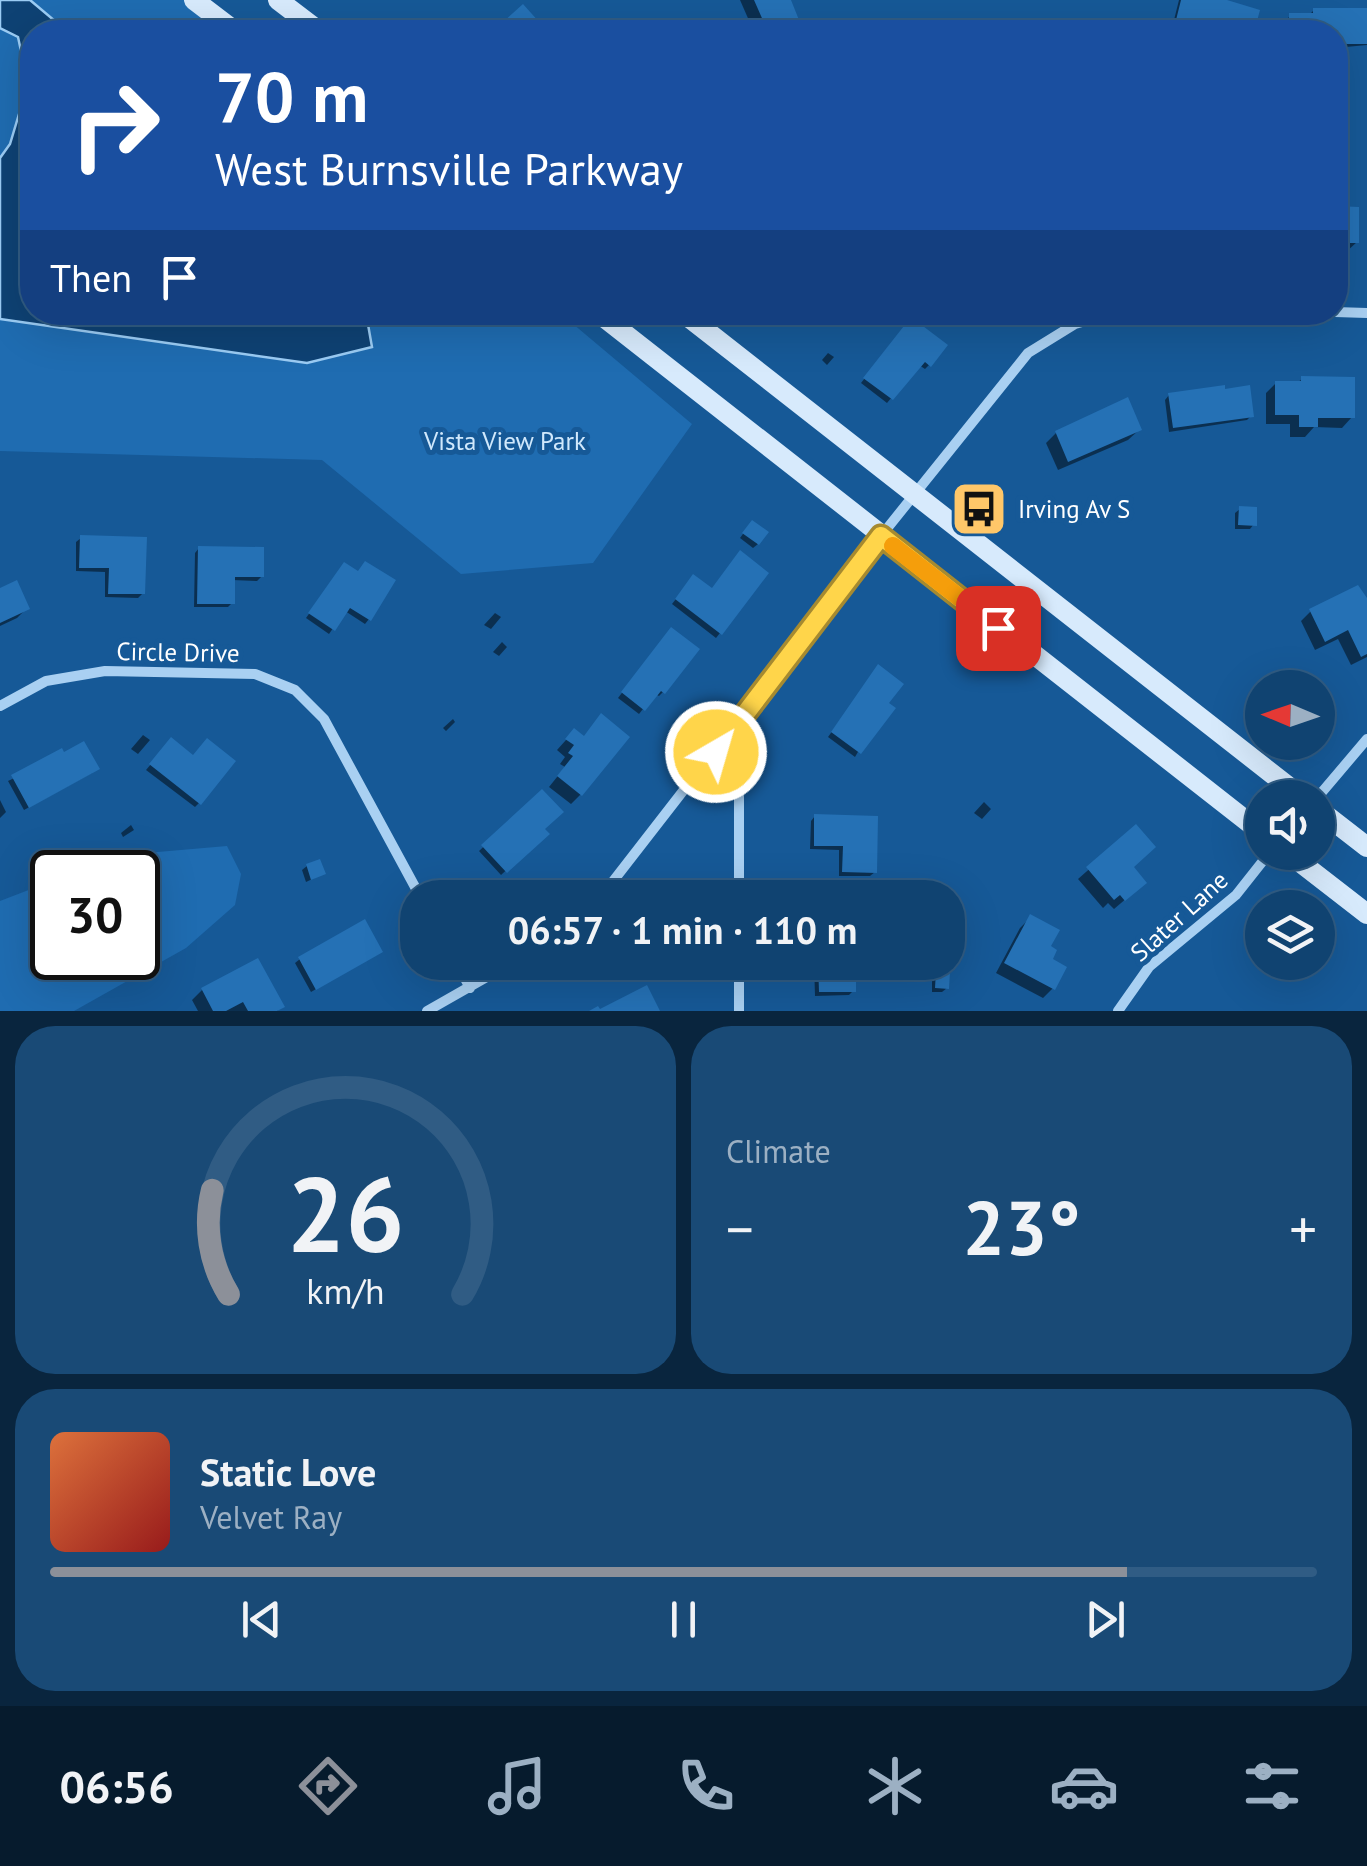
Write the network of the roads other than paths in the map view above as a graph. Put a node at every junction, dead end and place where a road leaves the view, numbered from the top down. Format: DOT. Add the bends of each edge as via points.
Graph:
graph roads {
  1 [pos="194,0"];
  2 [pos="278,0"];
  3 [pos="220,20"];
  4 [pos="304,20"];
  5 [pos="613,325"];
  6 [pos="699,325"];
  7 [pos="1073,325"];
  8 [pos="916,494"];
  9 [pos="881,536"];
  10 [pos="0,706"];
  11 [pos="739,722"];
  12 [pos="1367,739"];
  13 [pos="1280,780"];
  14 [pos="1333,780"];
  15 [pos="1245,821"];
  16 [pos="1335,822"];
  17 [pos="1367,847"];
  18 [pos="1255,870"];
  19 [pos="1310,870"];
  20 [pos="410,880"];
  21 [pos="614,880"];
  22 [pos="739,880"];
  23 [pos="1367,914"];
  24 [pos="466,980"];
  25 [pos="484,980"];
  26 [pos="739,980"];
  27 [pos="470,988"];
  28 [pos="427,1011"];
  29 [pos="739,1011"];
  30 [pos="1118,1011"];
  1 -- 3 [label="street"];
  2 -- 4 [label="street"];
  5 -- 9 [label="street"];
  6 -- 8 [label="street"];
  7 -- 8 [label="street" via="1028,353"];
  8 -- 9 [label="street"];
  8 -- 13 [label="street"];
  9 -- 11 [label="street"];
  9 -- 15 [label="street"];
  10 -- 20 [label="street, Circle Drive" via="46,682 105,670 255,674 294,690 324,720"];
  11 -- 21 [label="street"];
  11 -- 22 [label="street"];
  12 -- 14 [label="street"];
  16 -- 17 [label="street"];
  18 -- 30 [label="street, Slater Lane" via="1149,966"];
  19 -- 23 [label="street"];
  24 -- 27 [label="street"];
  25 -- 27 [label="street"];
  26 -- 29 [label="street"];
  27 -- 28 [label="street"];
}
